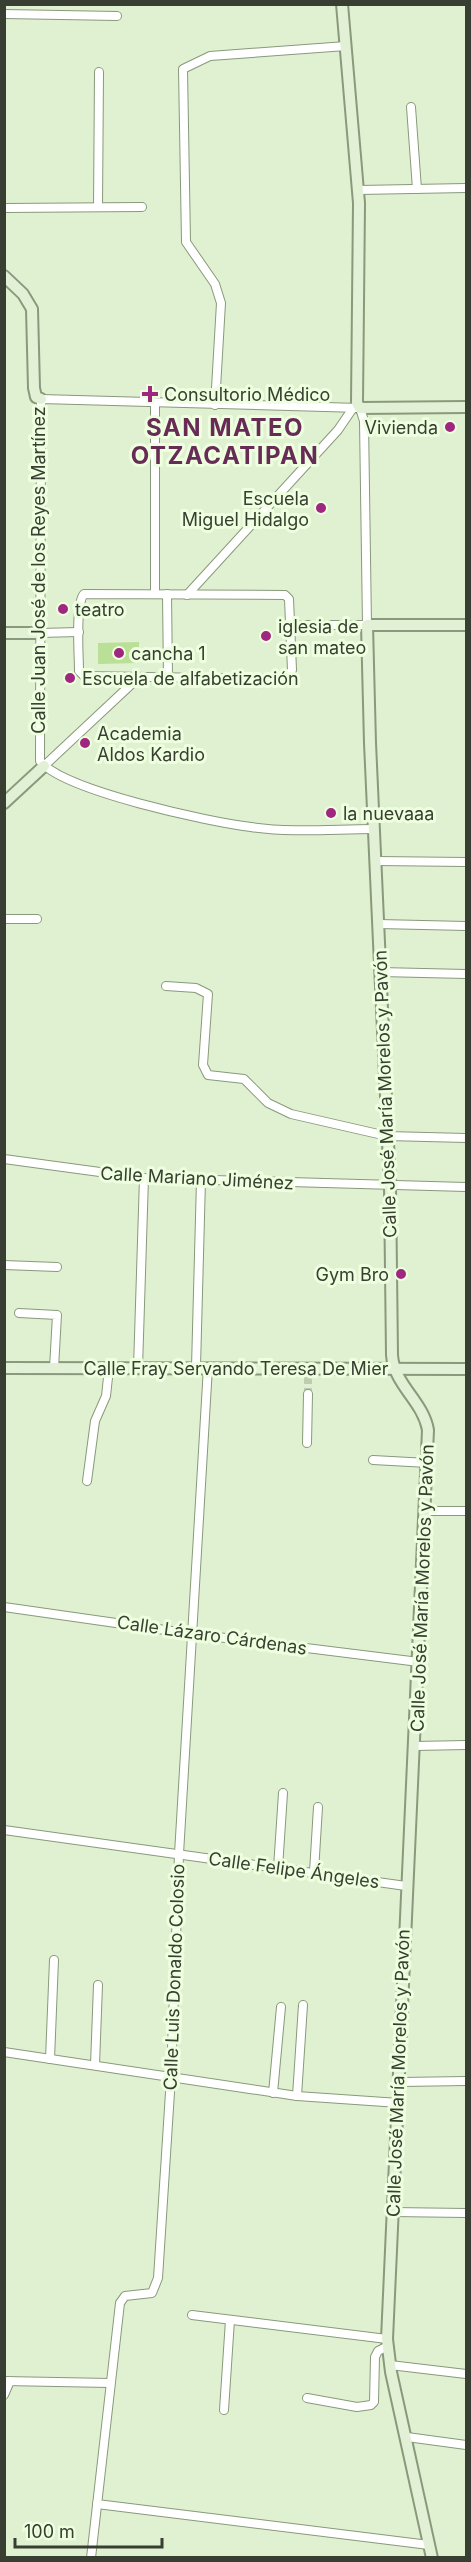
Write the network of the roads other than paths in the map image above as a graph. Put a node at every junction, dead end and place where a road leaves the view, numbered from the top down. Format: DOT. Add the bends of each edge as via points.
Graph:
graph roads {
  1 [pos="342,4"];
  2 [pos="4,14"];
  3 [pos="117,16"];
  4 [pos="346,46"];
  5 [pos="99,72"];
  6 [pos="411,107"];
  7 [pos="466,188"];
  8 [pos="417,189"];
  9 [pos="359,190"];
  10 [pos="98,207"];
  11 [pos="142,207"];
  12 [pos="4,208"];
  13 [pos="4,276"];
  14 [pos="16,287"];
  15 [pos="4,288"];
  16 [pos="41,399"];
  17 [pos="155,404"];
  18 [pos="215,405"];
  19 [pos="466,406"];
  20 [pos="356,408"];
  21 [pos="155,594"];
  22 [pos="167,594"];
  23 [pos="187,595"];
  24 [pos="291,625"];
  25 [pos="367,625"];
  26 [pos="466,625"];
  27 [pos="79,632"];
  28 [pos="4,633"];
  29 [pos="39,633"];
  30 [pos="138,678"];
  31 [pos="168,678"];
  32 [pos="44,766"];
  33 [pos="4,803"];
  34 [pos="374,829"];
  35 [pos="376,861"];
  36 [pos="466,862"];
  37 [pos="4,919"];
  38 [pos="37,920"];
  39 [pos="379,924"];
  40 [pos="466,926"];
  41 [pos="380,972"];
  42 [pos="466,974"];
  43 [pos="166,986"];
  44 [pos="387,1136"];
  45 [pos="466,1138"];
  46 [pos="4,1160"];
  47 [pos="144,1178"];
  48 [pos="201,1180"];
  49 [pos="390,1186"];
  50 [pos="466,1187"];
  51 [pos="4,1265"];
  52 [pos="57,1267"];
  53 [pos="19,1313"];
  54 [pos="196,1367"];
  55 [pos="208,1367"];
  56 [pos="393,1367"];
  57 [pos="4,1368"];
  58 [pos="54,1368"];
  59 [pos="109,1368"];
  60 [pos="138,1368"];
  61 [pos="466,1369"];
  62 [pos="308,1394"];
  63 [pos="307,1443"];
  64 [pos="373,1460"];
  65 [pos="428,1463"];
  66 [pos="87,1480"];
  67 [pos="426,1511"];
  68 [pos="466,1511"];
  69 [pos="4,1607"];
  70 [pos="193,1634"];
  71 [pos="419,1662"];
  72 [pos="466,1745"];
  73 [pos="416,1746"];
  74 [pos="283,1793"];
  75 [pos="318,1807"];
  76 [pos="4,1830"];
  77 [pos="179,1854"];
  78 [pos="278,1868"];
  79 [pos="314,1872"];
  80 [pos="406,1886"];
  81 [pos="54,1960"];
  82 [pos="98,1984"];
  83 [pos="303,2005"];
  84 [pos="281,2007"];
  85 [pos="4,2052"];
  86 [pos="50,2059"];
  87 [pos="95,2065"];
  88 [pos="171,2077"];
  89 [pos="466,2081"];
  90 [pos="401,2082"];
  91 [pos="273,2093"];
  92 [pos="297,2096"];
  93 [pos="399,2103"];
  94 [pos="392,2212"];
  95 [pos="466,2213"];
  96 [pos="192,2314"];
  97 [pos="230,2320"];
  98 [pos="388,2342"];
  99 [pos="390,2365"];
  100 [pos="466,2374"];
  101 [pos="7,2381"];
  102 [pos="110,2384"];
  103 [pos="4,2395"];
  104 [pos="307,2398"];
  105 [pos="224,2410"];
  106 [pos="407,2437"];
  107 [pos="466,2445"];
  108 [pos="97,2504"];
  109 [pos="429,2545"];
  110 [pos="91,2558"];
  111 [pos="432,2558"];
  1 -- 4 [label="main road"];
  2 -- 3 [label="street"];
  4 -- 9 [label="main road"];
  4 -- 18 [label="street" via="210,56 187,66 182,74 186,242 215,284 221,303"];
  5 -- 10 [label="street"];
  6 -- 8 [label="street"];
  7 -- 8 [label="street"];
  8 -- 9 [label="street"];
  9 -- 20 [label="main road"];
  10 -- 11 [label="street"];
  10 -- 12 [label="street"];
  13 -- 14 [label="main road, Calle Juan José de los Reyes Martínez"];
  14 -- 15 [label="street"];
  14 -- 16 [label="main road, Calle Juan José de los Reyes Martínez" via="32,309 33,388"];
  16 -- 17 [label="street"];
  16 -- 29 [label="street, Calle Juan José de los Reyes Martínez"];
  17 -- 18 [label="street"];
  17 -- 21 [label="street"];
  18 -- 20 [label="street"];
  19 -- 20 [label="main road"];
  20 -- 23 [label="street"];
  20 -- 25 [label="street, Calle José María Morelos y Pavón" via="364,421"];
  21 -- 22 [label="street"];
  21 -- 27 [label="street" via="84,594 80,601"];
  22 -- 23 [label="street"];
  22 -- 31 [label="street"];
  23 -- 24 [label="street" via="285,595 289,599"];
  24 -- 25 [label="street"];
  24 -- 31 [label="street" via="293,666 284,678"];
  25 -- 26 [label="main road"];
  25 -- 34 [label="main road, Calle José María Morelos y Pavón"];
  27 -- 29 [label="street"];
  27 -- 30 [label="street" via="81,675"];
  28 -- 29 [label="main road"];
  29 -- 32 [label="street, Calle Juan José de los Reyes Martínez" via="38,755"];
  30 -- 31 [label="street"];
  30 -- 32 [label="street"];
  32 -- 33 [label="main road"];
  32 -- 34 [label="street" via="99,790 235,825 266,829"];
  34 -- 35 [label="main road, Calle José María Morelos y Pavón"];
  35 -- 36 [label="street"];
  35 -- 39 [label="main road, Calle José María Morelos y Pavón"];
  37 -- 38 [label="street"];
  39 -- 40 [label="street"];
  39 -- 41 [label="main road, Calle José María Morelos y Pavón"];
  41 -- 42 [label="street"];
  41 -- 44 [label="main road, Calle José María Morelos y Pavón"];
  43 -- 44 [label="street" via="196,988 207,994 204,1065 208,1075 244,1078 268,1103 291,1114"];
  44 -- 45 [label="street"];
  44 -- 49 [label="main road, Calle José María Morelos y Pavón"];
  46 -- 47 [label="street, Calle Mariano Jiménez"];
  47 -- 48 [label="street, Calle Mariano Jiménez"];
  47 -- 60 [label="street"];
  48 -- 49 [label="street, Calle Mariano Jiménez"];
  48 -- 54 [label="street"];
  49 -- 50 [label="street, Calle Mariano Jiménez"];
  49 -- 56 [label="main road, Calle José María Morelos y Pavón"];
  51 -- 52 [label="street"];
  53 -- 58 [label="street" via="57,1315"];
  54 -- 55 [label="main road, Calle Fray Servando Teresa De Mier"];
  54 -- 60 [label="main road, Calle Fray Servando Teresa De Mier"];
  55 -- 56 [label="main road, Calle Fray Servando Teresa De Mier" via="308,1372"];
  55 -- 70 [label="street, Calle Luis Donaldo Colosio"];
  56 -- 61 [label="main road, Calle Fray Servando Teresa De Mier"];
  56 -- 65 [label="main road, Calle José María Morelos y Pavón" via="424,1414"];
  57 -- 58 [label="main road, Calle Fray Servando Teresa De Mier"];
  58 -- 59 [label="main road, Calle Fray Servando Teresa De Mier"];
  59 -- 60 [label="main road, Calle Fray Servando Teresa De Mier"];
  59 -- 66 [label="street" via="106,1396 95,1421"];
  62 -- 63 [label="street"];
  64 -- 65 [label="street"];
  65 -- 67 [label="main road, Calle José María Morelos y Pavón"];
  67 -- 68 [label="street"];
  67 -- 71 [label="main road, Calle José María Morelos y Pavón"];
  69 -- 70 [label="street, Calle Lázaro Cárdenas"];
  70 -- 71 [label="street, Calle Lázaro Cárdenas"];
  70 -- 77 [label="street, Calle Luis Donaldo Colosio"];
  71 -- 73 [label="main road, Calle José María Morelos y Pavón"];
  72 -- 73 [label="street"];
  73 -- 80 [label="main road, Calle José María Morelos y Pavón"];
  74 -- 78 [label="street"];
  75 -- 79 [label="street"];
  76 -- 77 [label="street, Calle Felipe Ángeles"];
  77 -- 78 [label="street, Calle Felipe Ángeles"];
  77 -- 88 [label="street, Calle Luis Donaldo Colosio"];
  78 -- 79 [label="street, Calle Felipe Ángeles"];
  79 -- 80 [label="street, Calle Felipe Ángeles"];
  80 -- 90 [label="main road, Calle José María Morelos y Pavón"];
  81 -- 86 [label="street"];
  82 -- 87 [label="street"];
  83 -- 92 [label="street"];
  84 -- 91 [label="street"];
  85 -- 86 [label="street"];
  86 -- 87 [label="street"];
  87 -- 88 [label="street"];
  88 -- 91 [label="street"];
  88 -- 102 [label="street, Calle Luis Donaldo Colosio" via="158,2278 152,2293 121,2299"];
  89 -- 90 [label="street"];
  90 -- 93 [label="main road, Calle José María Morelos y Pavón"];
  91 -- 92 [label="street"];
  92 -- 93 [label="street"];
  93 -- 94 [label="main road, Calle José María Morelos y Pavón"];
  94 -- 95 [label="street"];
  94 -- 98 [label="main road, Calle José María Morelos y Pavón"];
  96 -- 97 [label="street"];
  97 -- 98 [label="street"];
  97 -- 105 [label="street"];
  98 -- 99 [label="main road, Calle José María Morelos y Pavón"];
  98 -- 104 [label="street" via="375,2357 371,2405 357,2407"];
  99 -- 100 [label="street"];
  99 -- 106 [label="main road, Calle José María Morelos y Pavón"];
  101 -- 102 [label="street"];
  101 -- 103 [label="street"];
  102 -- 108 [label="street, Calle Luis Donaldo Colosio"];
  106 -- 107 [label="street"];
  106 -- 109 [label="main road, Calle José María Morelos y Pavón"];
  108 -- 109 [label="street"];
  108 -- 110 [label="street, Calle Luis Donaldo Colosio"];
  109 -- 111 [label="main road, Calle José María Morelos y Pavón"];
}
